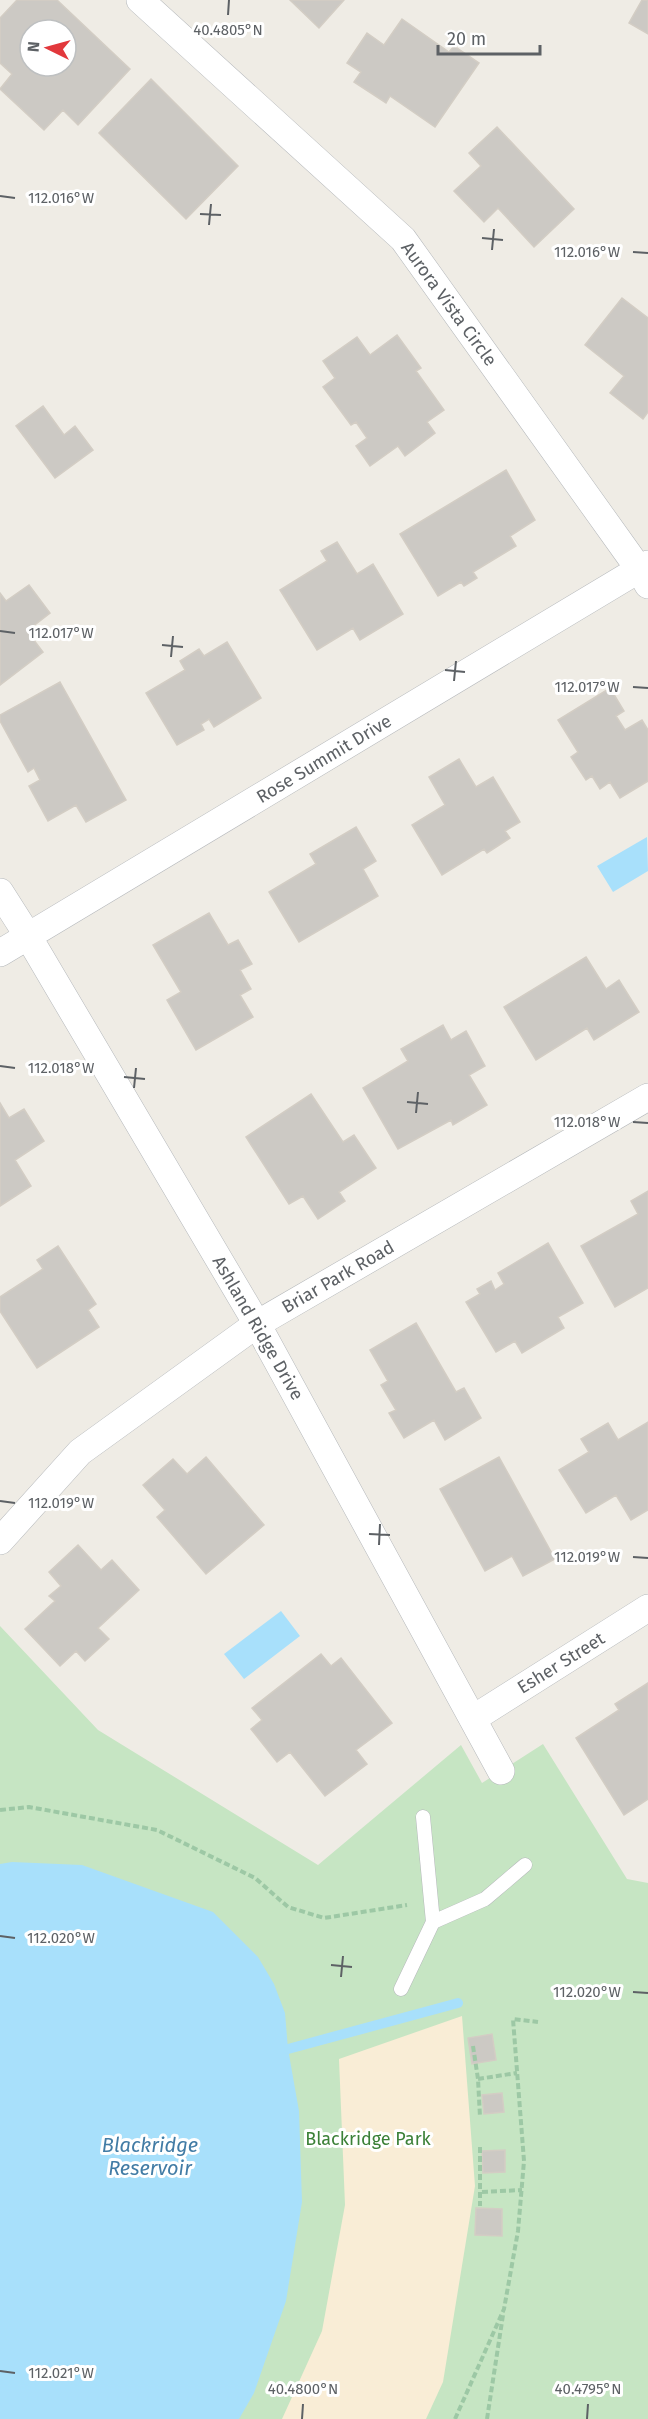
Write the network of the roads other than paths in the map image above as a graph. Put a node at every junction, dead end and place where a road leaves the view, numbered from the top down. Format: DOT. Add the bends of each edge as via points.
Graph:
graph roads {
  1 [pos="140,0"];
  2 [pos="645,573"];
  3 [pos="0,892"];
  4 [pos="28,936"];
  5 [pos="0,953"];
  6 [pos="648,1096"];
  7 [pos="257,1324"];
  8 [pos="0,1540"];
  9 [pos="648,1608"];
  10 [pos="474,1718"];
  11 [pos="501,1771"];
  12 [pos="423,1817"];
  13 [pos="525,1865"];
  14 [pos="433,1922"];
  15 [pos="401,1989"];
  1 -- 2 [label="street, Aurora Vista Circle" via="403,239"];
  2 -- 4 [label="street, Rose Summit Drive"];
  3 -- 4 [label="street, Ashland Ridge Drive"];
  4 -- 5 [label="street, Rose Summit Drive"];
  4 -- 7 [label="street, Ashland Ridge Drive"];
  6 -- 7 [label="street, Briar Park Road"];
  7 -- 8 [label="street, Briar Park Road" via="80,1452"];
  7 -- 10 [label="street, Ashland Ridge Drive"];
  9 -- 10 [label="street, Esher Street"];
  10 -- 11 [label="street, Ashland Ridge Drive"];
  12 -- 14 [label="lane"];
  13 -- 14 [label="lane" via="485,1899"];
  14 -- 15 [label="lane"];
}
